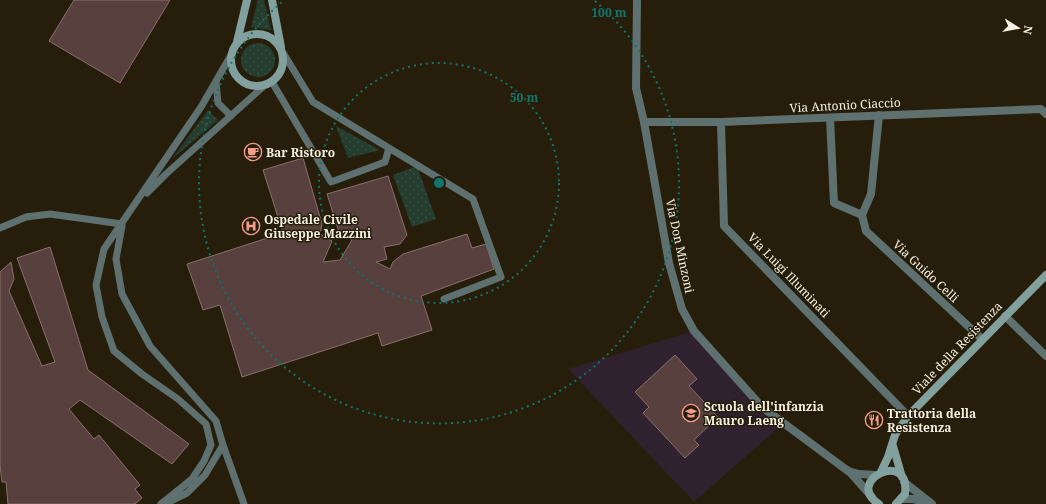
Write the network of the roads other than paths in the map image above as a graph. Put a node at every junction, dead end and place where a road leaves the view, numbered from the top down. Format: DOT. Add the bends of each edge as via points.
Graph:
graph roads {
  1 [pos="247,0"];
  2 [pos="272,0"];
  3 [pos="637,0"];
  4 [pos="237,43"];
  5 [pos="282,51"];
  6 [pos="231,55"];
  7 [pos="216,82"];
  8 [pos="268,84"];
  9 [pos="1046,114"];
  10 [pos="879,115"];
  11 [pos="230,116"];
  12 [pos="830,118"];
  13 [pos="644,122"];
  14 [pos="721,122"];
  15 [pos="389,148"];
  16 [pos="134,206"];
  17 [pos="862,215"];
  18 [pos="122,224"];
  19 [pos="0,228"];
  20 [pos="1046,275"];
  21 [pos="444,299"];
  22 [pos="1005,316"];
  23 [pos="982,339"];
  24 [pos="1046,356"];
  25 [pos="908,416"];
  26 [pos="892,444"];
  27 [pos="223,446"];
  28 [pos="848,471"];
  29 [pos="878,473"];
  30 [pos="903,480"];
  31 [pos="875,502"];
  32 [pos="899,502"];
  33 [pos="161,504"];
  34 [pos="165,504"];
  35 [pos="244,504"];
  36 [pos="932,504"];
  1 -- 4 [label="street"];
  2 -- 5 [label="street"];
  3 -- 13 [label="street, Via Don Minzoni" via="636,88"];
  4 -- 5 [label="street" via="250,34 266,35 273,39"];
  4 -- 6 [label="street"];
  5 -- 8 [label="street" via="282,68 278,76"];
  5 -- 15 [label="lane" via="313,102"];
  6 -- 7 [label="lane"];
  6 -- 8 [label="street" via="231,64 239,80 256,87"];
  7 -- 11 [label="lane" via="218,103"];
  7 -- 16 [label="lane"];
  8 -- 11 [label="lane"];
  8 -- 15 [label="lane" via="330,182 385,162"];
  9 -- 10 [label="street, Via Antonio Ciaccio" via="1041,109"];
  10 -- 12 [label="street, Via Antonio Ciaccio"];
  10 -- 17 [label="street" via="871,194"];
  11 -- 16 [label="lane"];
  12 -- 14 [label="street, Via Antonio Ciaccio"];
  12 -- 17 [label="street" via="834,203"];
  13 -- 14 [label="street, Via Antonio Ciaccio"];
  13 -- 28 [label="street, Via Don Minzoni" via="669,263 682,309 694,331 762,407"];
  14 -- 25 [label="street, Via Luigi Illuminati" via="724,226"];
  15 -- 21 [label="lane" via="474,199 501,278"];
  16 -- 18 [label="lane"];
  17 -- 23 [label="street, Via Guido Celli" via="866,231"];
  18 -- 19 [label="lane" via="50,214 26,217"];
  18 -- 27 [label="lane" via="116,259 122,294 150,346 216,421"];
  18 -- 33 [label="lane" via="104,249 96,285 102,318 114,351 178,399 206,424 211,445 192,479"];
  20 -- 22 [label="street, Viale della Resistenza"];
  22 -- 23 [label="street, Viale della Resistenza"];
  22 -- 24 [label="street"];
  23 -- 25 [label="street, Viale della Resistenza"];
  25 -- 26 [label="street, Viale della Resistenza" via="899,426"];
  26 -- 29 [label="street, Viale della Resistenza" via="885,465"];
  26 -- 30 [label="street" via="896,464"];
  27 -- 34 [label="lane" via="205,475 188,493"];
  27 -- 35 [label="lane"];
  28 -- 29 [label="street, Via Don Minzoni" via="859,474"];
  28 -- 31 [label="street"];
  29 -- 30 [label="street" via="892,471"];
  29 -- 31 [label="street, Viale della Resistenza" via="870,486"];
  30 -- 32 [label="street" via="906,488"];
  30 -- 36 [label="street"];
  32 -- 36 [label="street" via="913,499"];
}
